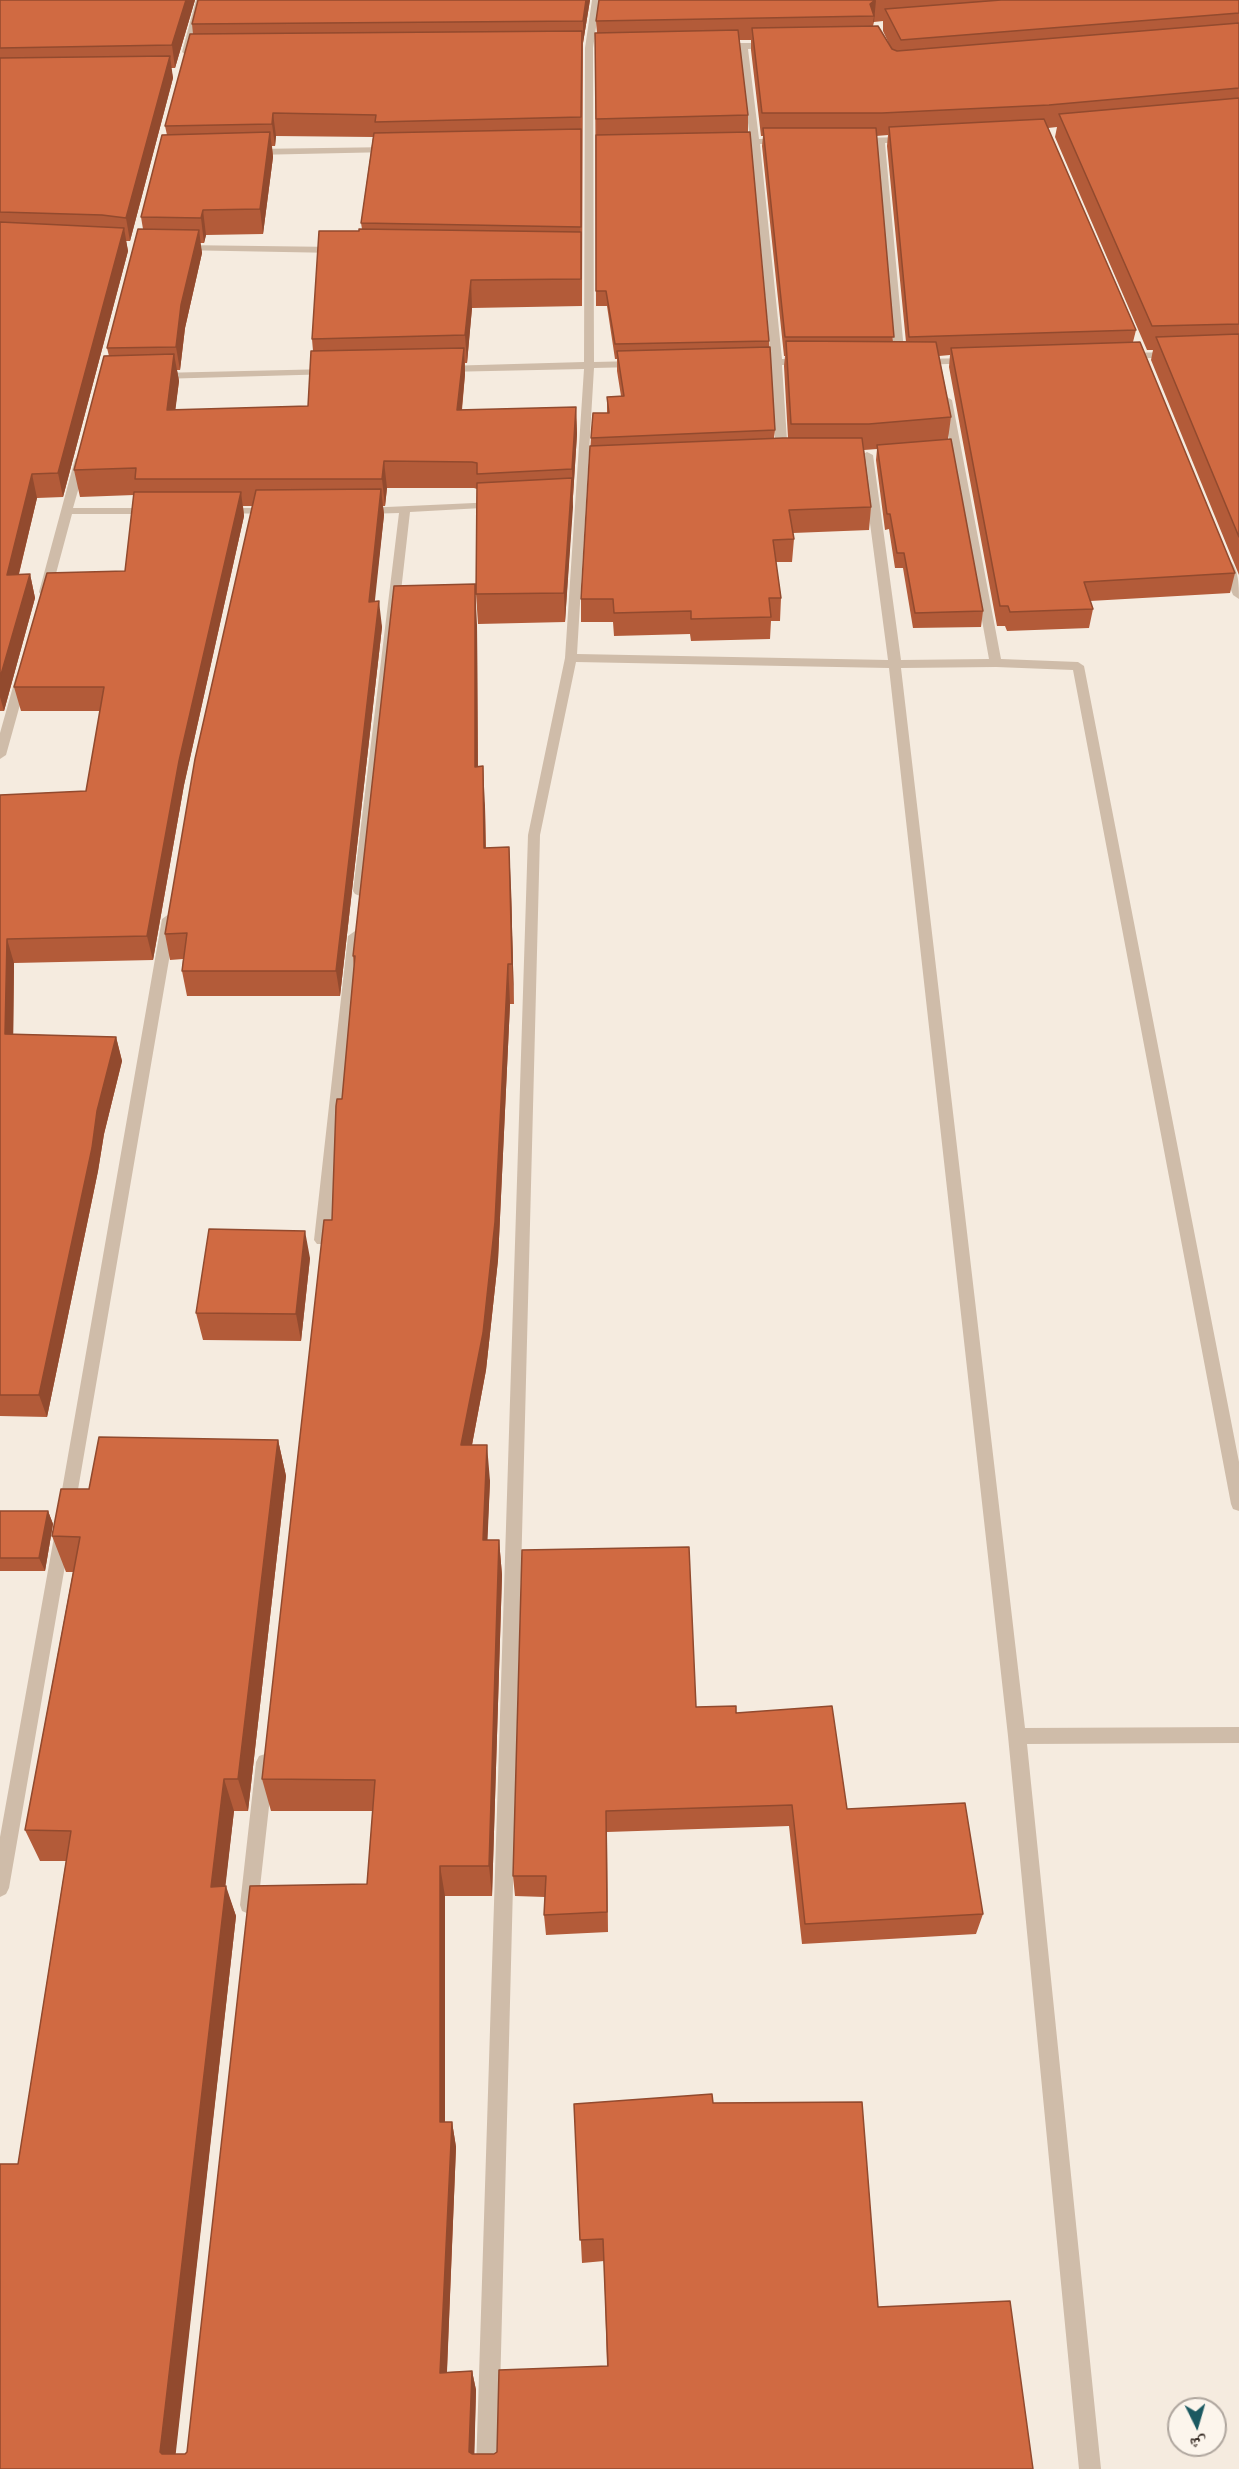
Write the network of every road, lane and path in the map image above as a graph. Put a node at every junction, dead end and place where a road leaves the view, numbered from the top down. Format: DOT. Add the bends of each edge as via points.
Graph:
graph roads {
  1 [pos="200,0"];
  2 [pos="596,0"];
  3 [pos="715,46"];
  4 [pos="743,46"];
  5 [pos="778,46"];
  6 [pos="198,51"];
  7 [pos="915,140"];
  8 [pos="756,141"];
  9 [pos="790,141"];
  10 [pos="846,141"];
  11 [pos="880,141"];
  12 [pos="722,142"];
  13 [pos="398,149"];
  14 [pos="243,152"];
  15 [pos="172,247"];
  16 [pos="351,250"];
  17 [pos="1185,354"];
  18 [pos="1119,357"];
  19 [pos="778,361"];
  20 [pos="976,361"];
  21 [pos="742,362"];
  22 [pos="811,362"];
  23 [pos="648,364"];
  24 [pos="589,365"];
  25 [pos="435,369"];
  26 [pos="340,372"];
  27 [pos="942,373"];
  28 [pos="149,376"];
  29 [pos="85,444"];
  30 [pos="781,455"];
  31 [pos="867,455"];
  32 [pos="510,504"];
  33 [pos="405,509"];
  34 [pos="68,511"];
  35 [pos="160,511"];
  36 [pos="207,511"];
  37 [pos="288,511"];
  38 [pos="357,511"];
  39 [pos="1221,552"];
  40 [pos="1239,595"];
  41 [pos="43,600"];
  42 [pos="571,658"];
  43 [pos="996,663"];
  44 [pos="895,664"];
  45 [pos="25,667"];
  46 [pos="0,755"];
  47 [pos="172,901"];
  48 [pos="320,1253"];
  49 [pos="1239,1504"];
  50 [pos="1239,1735"];
  51 [pos="1017,1737"];
  52 [pos="267,1742"];
  53 [pos="0,1888"];
  54 [pos="247,1921"];
  55 [pos="487,2469"];
  56 [pos="1090,2469"];
  1 -- 6 [label="street" via="185,56"];
  2 -- 24 [label="street" via="589,48 583,254"];
  3 -- 4 [label="street"];
  4 -- 5 [label="street"];
  4 -- 8 [label="street"];
  7 -- 11 [label="street"];
  8 -- 9 [label="street"];
  8 -- 12 [label="street"];
  8 -- 19 [label="street"];
  10 -- 11 [label="street"];
  11 -- 27 [label="street" via="894,362"];
  13 -- 14 [label="street"];
  15 -- 16 [label="street"];
  17 -- 18 [label="street"];
  19 -- 21 [label="street"];
  19 -- 22 [label="street"];
  19 -- 30 [label="street"];
  20 -- 27 [label="street"];
  23 -- 24 [label="street"];
  24 -- 25 [label="street"];
  24 -- 42 [label="street" via="588,464 574,501"];
  26 -- 28 [label="street"];
  27 -- 43 [label="street" via="950,448"];
  29 -- 34 [label="street"];
  31 -- 44 [label="street"];
  32 -- 33 [label="street"];
  33 -- 38 [label="street"];
  33 -- 48 [label="street"];
  34 -- 35 [label="street"];
  34 -- 41 [label="street"];
  36 -- 37 [label="street" via="252,517"];
  39 -- 40 [label="street"];
  42 -- 44 [label="street"];
  42 -- 55 [label="street" via="534,836"];
  43 -- 44 [label="street"];
  43 -- 49 [label="street" via="1078,666"];
  44 -- 51 [label="street"];
  45 -- 46 [label="street"];
  47 -- 53 [label="street"];
  50 -- 51 [label="street"];
  51 -- 56 [label="street"];
  52 -- 54 [label="street"];
}
